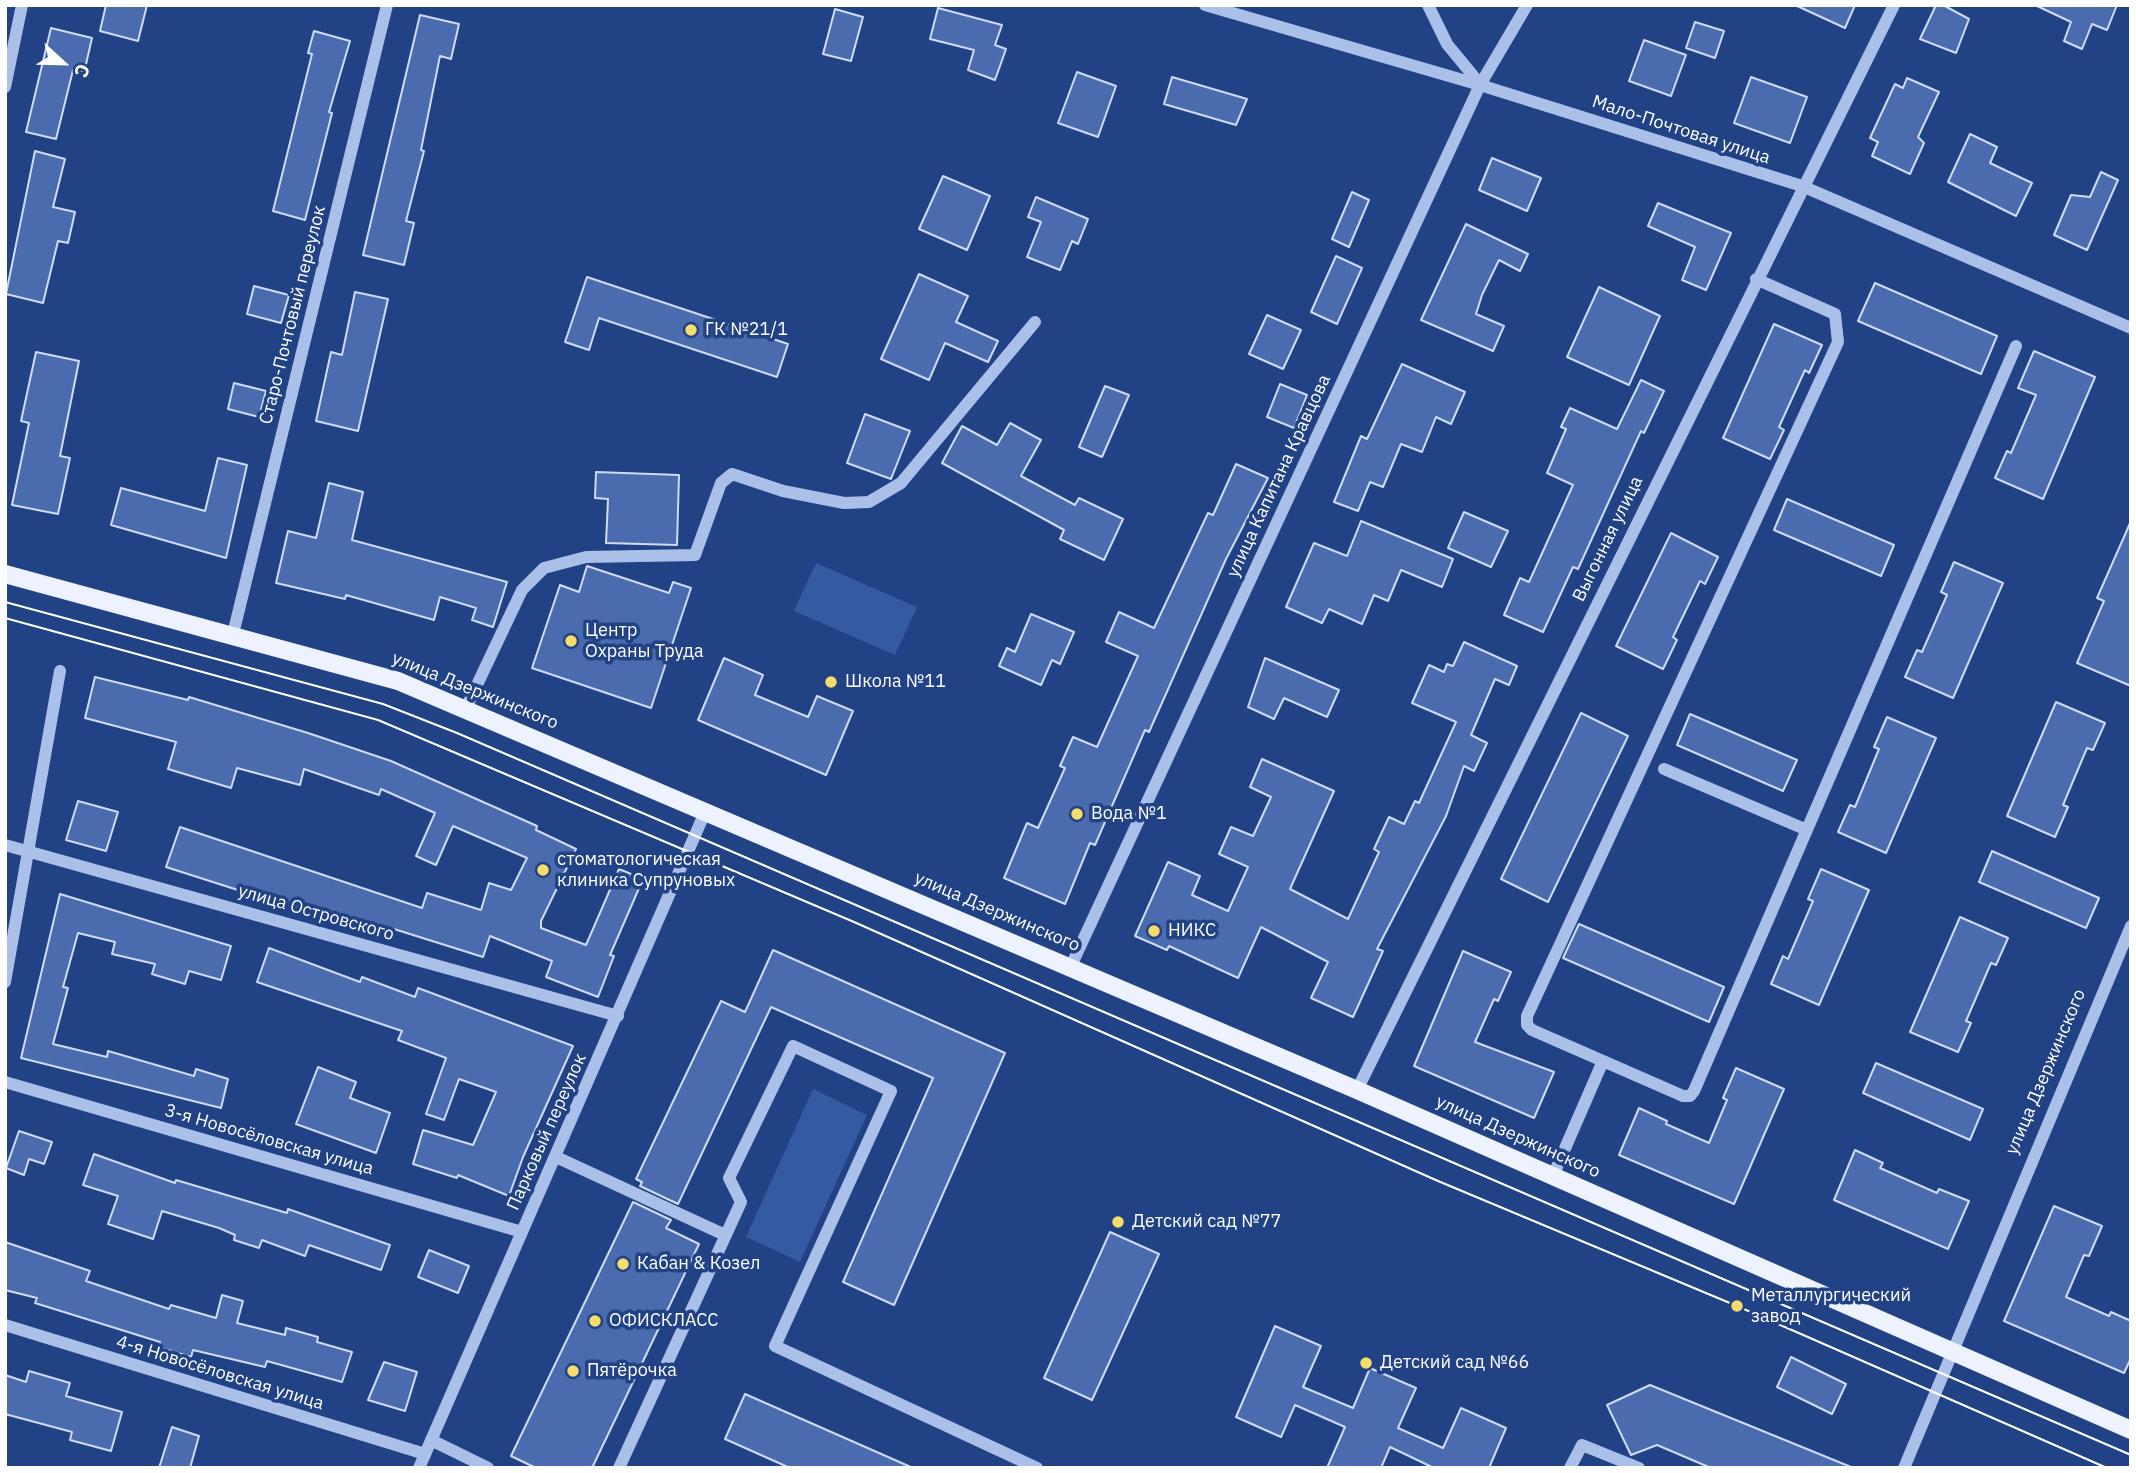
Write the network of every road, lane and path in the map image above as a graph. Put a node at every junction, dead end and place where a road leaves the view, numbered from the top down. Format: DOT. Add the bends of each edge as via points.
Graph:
graph roads {
  1 [pos="22,5"];
  2 [pos="387,5"];
  3 [pos="1205,5"];
  4 [pos="1428,5"];
  5 [pos="1527,5"];
  6 [pos="1894,5"];
  7 [pos="11,27"];
  8 [pos="1480,85"];
  9 [pos="5,87"];
  10 [pos="1801,186"];
  11 [pos="1756,279"];
  12 [pos="1035,322"];
  13 [pos="2131,328"];
  14 [pos="2017,346"];
  15 [pos="5,574"];
  16 [pos="233,634"];
  17 [pos="60,671"];
  18 [pos="466,708"];
  19 [pos="1664,769"];
  20 [pos="706,810"];
  21 [pos="1807,830"];
  22 [pos="5,845"];
  23 [pos="28,851"];
  24 [pos="2131,926"];
  25 [pos="1071,966"];
  26 [pos="5,982"];
  27 [pos="618,1016"];
  28 [pos="1603,1061"];
  29 [pos="5,1082"];
  30 [pos="1357,1090"];
  31 [pos="556,1157"];
  32 [pos="1553,1176"];
  33 [pos="522,1232"];
  34 [pos="726,1235"];
  35 [pos="5,1325"];
  36 [pos="1951,1349"];
  37 [pos="2131,1430"];
  38 [pos="431,1440"];
  39 [pos="425,1454"];
  40 [pos="419,1468"];
  41 [pos="488,1468"];
  42 [pos="619,1468"];
  43 [pos="1037,1468"];
  44 [pos="1570,1468"];
  45 [pos="1639,1468"];
  46 [pos="1904,1468"];
  1 -- 7 [label="street"];
  2 -- 16 [label="street, Старо-Почтовый переулок"];
  3 -- 8 [label="street, Мало-Почтовая улица"];
  4 -- 8 [label="street" via="1447,44"];
  5 -- 8 [label="street, улица Капитана Кравцова"];
  6 -- 10 [label="street, Выгонная улица"];
  7 -- 9 [label="street"];
  8 -- 10 [label="street, Мало-Почтовая улица"];
  8 -- 25 [label="street, улица Капитана Кравцова"];
  10 -- 11 [label="street, Выгонная улица"];
  10 -- 13 [label="street, Мало-Почтовая улица"];
  11 -- 28 [label="street" via="1835,314 1838,342 1527,1016 1532,1030"];
  11 -- 30 [label="street, Выгонная улица"];
  12 -- 18 [label="street" via="901,483 869,502 844,503 783,491 732,474 721,483 695,555 586,557 544,568 522,590"];
  14 -- 21 [label="street"];
  15 -- 16 [label="main road, улица Дзержинского"];
  16 -- 18 [label="main road, улица Дзержинского" via="398,681"];
  17 -- 23 [label="street"];
  18 -- 20 [label="main road, улица Дзержинского"];
  19 -- 21 [label="street"];
  20 -- 25 [label="main road, улица Дзержинского"];
  20 -- 27 [label="street, Парковый переулок"];
  21 -- 28 [label="street" via="1690,1096"];
  22 -- 23 [label="street, улица Островского"];
  23 -- 26 [label="street"];
  23 -- 27 [label="street, улица Островского"];
  24 -- 36 [label="street, улица Дзержинского"];
  25 -- 30 [label="main road, улица Дзержинского"];
  27 -- 31 [label="street, Парковый переулок"];
  28 -- 32 [label="street"];
  29 -- 33 [label="street, 3-я Новосёловская улица"];
  30 -- 32 [label="main road, улица Дзержинского"];
  31 -- 33 [label="street, Парковый переулок"];
  31 -- 34 [label="street"];
  32 -- 36 [label="main road, улица Дзержинского"];
  33 -- 38 [label="street, Парковый переулок"];
  34 -- 42 [label="street"];
  34 -- 43 [label="street" via="741,1202 729,1178 793,1046 891,1091 775,1346"];
  35 -- 39 [label="street, 4-я Новосёловская улица"];
  36 -- 37 [label="main road, улица Дзержинского"];
  36 -- 46 [label="street"];
  38 -- 39 [label="street, Парковый переулок"];
  38 -- 41 [label="street"];
  39 -- 40 [label="street, Парковый переулок"];
  44 -- 45 [label="street" via="1582,1445"];
}
